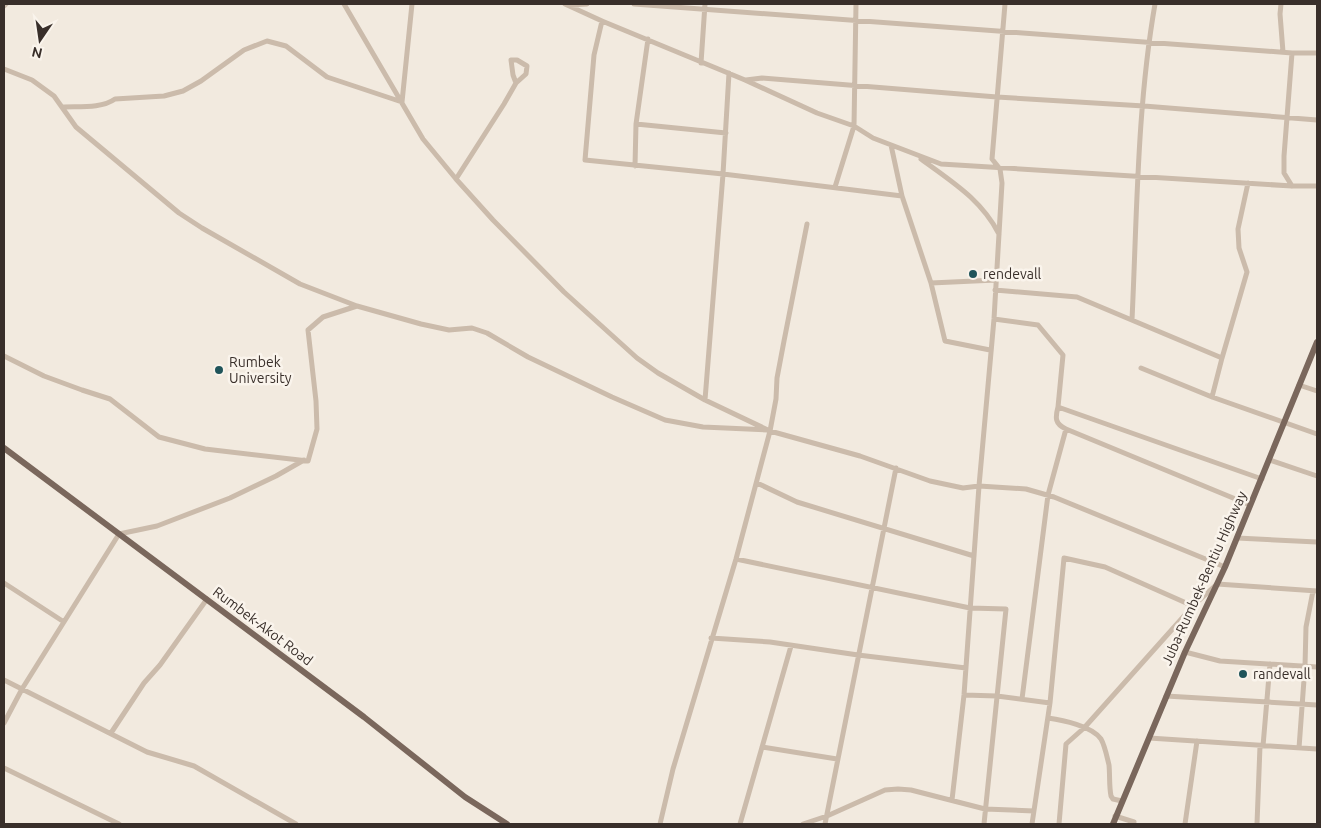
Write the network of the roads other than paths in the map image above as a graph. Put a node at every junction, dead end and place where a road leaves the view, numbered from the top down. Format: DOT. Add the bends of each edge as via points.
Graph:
graph roads {
  1 [pos="344,4"];
  2 [pos="412,4"];
  3 [pos="569,4"];
  4 [pos="587,4"];
  5 [pos="634,4"];
  6 [pos="856,4"];
  7 [pos="1005,4"];
  8 [pos="1155,4"];
  9 [pos="1281,4"];
  10 [pos="705,6"];
  11 [pos="855,20"];
  12 [pos="602,21"];
  13 [pos="1002,32"];
  14 [pos="648,39"];
  15 [pos="1148,42"];
  16 [pos="1284,52"];
  17 [pos="1292,53"];
  18 [pos="1317,53"];
  19 [pos="701,62"];
  20 [pos="4,69"];
  21 [pos="729,73"];
  22 [pos="745,80"];
  23 [pos="516,83"];
  24 [pos="854,86"];
  25 [pos="997,97"];
  26 [pos="402,102"];
  27 [pos="1144,106"];
  28 [pos="62,107"];
  29 [pos="1288,118"];
  30 [pos="1317,120"];
  31 [pos="636,124"];
  32 [pos="854,126"];
  33 [pos="726,133"];
  34 [pos="891,145"];
  35 [pos="917,156"];
  36 [pos="635,166"];
  37 [pos="1000,169"];
  38 [pos="723,174"];
  39 [pos="1138,176"];
  40 [pos="456,179"];
  41 [pos="1248,183"];
  42 [pos="1292,186"];
  43 [pos="1317,186"];
  44 [pos="835,187"];
  45 [pos="902,196"];
  46 [pos="807,224"];
  47 [pos="999,234"];
  48 [pos="996,280"];
  49 [pos="931,283"];
  50 [pos="995,290"];
  51 [pos="357,306"];
  52 [pos="994,319"];
  53 [pos="1132,320"];
  54 [pos="1317,343"];
  55 [pos="990,350"];
  56 [pos="4,356"];
  57 [pos="1222,358"];
  58 [pos="1141,368"];
  59 [pos="1299,385"];
  60 [pos="1317,391"];
  61 [pos="1212,397"];
  62 [pos="705,400"];
  63 [pos="1058,408"];
  64 [pos="1285,422"];
  65 [pos="1066,429"];
  66 [pos="770,431"];
  67 [pos="1317,434"];
  68 [pos="4,448"];
  69 [pos="304,460"];
  70 [pos="1270,460"];
  71 [pos="896,468"];
  72 [pos="1317,476"];
  73 [pos="1262,479"];
  74 [pos="757,483"];
  75 [pos="979,486"];
  76 [pos="1048,495"];
  77 [pos="1250,505"];
  78 [pos="883,529"];
  79 [pos="119,534"];
  80 [pos="1237,538"];
  81 [pos="1317,542"];
  82 [pos="974,556"];
  83 [pos="736,559"];
  84 [pos="1225,567"];
  85 [pos="4,584"];
  86 [pos="1217,584"];
  87 [pos="871,588"];
  88 [pos="1315,591"];
  89 [pos="207,599"];
  90 [pos="1193,606"];
  91 [pos="970,608"];
  92 [pos="64,622"];
  93 [pos="712,638"];
  94 [pos="791,646"];
  95 [pos="1185,652"];
  96 [pos="858,656"];
  97 [pos="1270,664"];
  98 [pos="1305,666"];
  99 [pos="1317,667"];
  100 [pos="966,668"];
  101 [pos="4,680"];
  102 [pos="22,689"];
  103 [pos="964,695"];
  104 [pos="997,696"];
  105 [pos="1166,696"];
  106 [pos="1022,699"];
  107 [pos="1266,702"];
  108 [pos="1050,703"];
  109 [pos="1302,704"];
  110 [pos="1317,705"];
  111 [pos="1048,718"];
  112 [pos="4,723"];
  113 [pos="1084,728"];
  114 [pos="111,733"];
  115 [pos="1149,738"];
  116 [pos="1197,741"];
  117 [pos="1262,746"];
  118 [pos="762,747"];
  119 [pos="1299,748"];
  120 [pos="1317,749"];
  121 [pos="837,759"];
  122 [pos="4,768"];
  123 [pos="952,800"];
  124 [pos="1122,802"];
  125 [pos="985,809"];
  126 [pos="1034,812"];
  127 [pos="827,816"];
  128 [pos="1116,816"];
  129 [pos="119,824"];
  130 [pos="296,824"];
  131 [pos="507,824"];
  132 [pos="660,824"];
  133 [pos="740,824"];
  134 [pos="803,824"];
  135 [pos="825,824"];
  136 [pos="984,824"];
  137 [pos="1032,824"];
  138 [pos="1060,824"];
  139 [pos="1113,824"];
  140 [pos="1134,824"];
  141 [pos="1185,824"];
  142 [pos="1257,824"];
  1 -- 26 [label="street"];
  2 -- 26 [label="street"];
  3 -- 4 [label="street"];
  3 -- 12 [label="street"];
  5 -- 10 [label="street"];
  6 -- 11 [label="street"];
  7 -- 13 [label="street"];
  8 -- 15 [label="street"];
  9 -- 16 [label="street"];
  10 -- 11 [label="street"];
  10 -- 19 [label="street"];
  11 -- 13 [label="street"];
  11 -- 24 [label="street"];
  12 -- 14 [label="street"];
  12 -- 36 [label="street" via="594,55 585,160"];
  13 -- 15 [label="street"];
  13 -- 25 [label="street"];
  14 -- 19 [label="street"];
  14 -- 31 [label="street"];
  15 -- 16 [label="street"];
  15 -- 27 [label="street"];
  16 -- 17 [label="street"];
  17 -- 18 [label="street"];
  17 -- 29 [label="street"];
  19 -- 21 [label="street"];
  20 -- 28 [label="street" via="32,80 54,96"];
  21 -- 22 [label="street"];
  21 -- 33 [label="street"];
  22 -- 24 [label="street" via="762,78"];
  22 -- 32 [label="street"];
  23 -- 23 [label="street" via="526,74 527,66 511,60"];
  23 -- 40 [label="street"];
  24 -- 25 [label="street"];
  24 -- 32 [label="street"];
  25 -- 27 [label="street"];
  25 -- 37 [label="street" via="992,159"];
  26 -- 28 [label="street" via="327,77 286,46 266,41 244,50 183,90 164,96"];
  26 -- 40 [label="street" via="423,139"];
  27 -- 29 [label="street"];
  27 -- 39 [label="street"];
  28 -- 51 [label="street" via="76,127 179,213 300,284"];
  29 -- 30 [label="street"];
  29 -- 42 [label="street" via="1284,173"];
  31 -- 33 [label="street"];
  31 -- 36 [label="street"];
  32 -- 34 [label="street"];
  32 -- 44 [label="street"];
  33 -- 38 [label="street"];
  34 -- 35 [label="street"];
  34 -- 45 [label="street"];
  35 -- 37 [label="street" via="941,164"];
  35 -- 47 [label="street" via="964,190"];
  36 -- 38 [label="street"];
  37 -- 39 [label="street"];
  37 -- 47 [label="street"];
  38 -- 44 [label="street"];
  38 -- 62 [label="street"];
  39 -- 41 [label="street"];
  39 -- 53 [label="street"];
  40 -- 62 [label="street" via="558,286 637,358"];
  41 -- 42 [label="street"];
  41 -- 57 [label="street" via="1238,230 1239,248 1247,272"];
  42 -- 43 [label="street"];
  44 -- 45 [label="street"];
  45 -- 49 [label="street"];
  46 -- 66 [label="street" via="780,359"];
  47 -- 48 [label="street"];
  48 -- 49 [label="street"];
  48 -- 50 [label="street"];
  49 -- 55 [label="street" via="945,341"];
  50 -- 52 [label="street"];
  50 -- 53 [label="street" via="1077,297"];
  51 -- 66 [label="street" via="449,330 472,328 487,333 528,357 665,420 703,427"];
  51 -- 69 [label="street" via="323,316 308,330 317,429 308,461"];
  52 -- 55 [label="street"];
  52 -- 63 [label="street" via="1038,325 1063,355"];
  53 -- 57 [label="street"];
  54 -- 59 [label="main road, Juba-Rumbek-Bentiu Highway"];
  55 -- 75 [label="street"];
  56 -- 69 [label="street" via="44,376 110,399 159,437 205,449"];
  57 -- 61 [label="street"];
  58 -- 61 [label="street"];
  59 -- 60 [label="street"];
  59 -- 64 [label="main road, Juba-Rumbek-Bentiu Highway"];
  61 -- 64 [label="street"];
  62 -- 66 [label="street"];
  63 -- 65 [label="street" via="1056,422"];
  63 -- 73 [label="street"];
  64 -- 67 [label="street"];
  64 -- 70 [label="main road, Juba-Rumbek-Bentiu Highway"];
  65 -- 76 [label="street"];
  65 -- 77 [label="street"];
  66 -- 71 [label="street"];
  66 -- 74 [label="street"];
  68 -- 79 [label="main road, Rumbek-Akot Road"];
  69 -- 79 [label="street" via="230,498 157,526"];
  70 -- 72 [label="street"];
  70 -- 73 [label="main road, Juba-Rumbek-Bentiu Highway"];
  71 -- 75 [label="street" via="930,481 963,488"];
  71 -- 78 [label="street"];
  73 -- 77 [label="main road, Juba-Rumbek-Bentiu Highway"];
  74 -- 78 [label="street" via="797,502"];
  74 -- 83 [label="street"];
  75 -- 76 [label="street" via="1026,489"];
  75 -- 82 [label="street"];
  76 -- 84 [label="street"];
  76 -- 106 [label="street"];
  77 -- 80 [label="main road, Juba-Rumbek-Bentiu Highway"];
  78 -- 82 [label="street"];
  78 -- 87 [label="street"];
  79 -- 89 [label="main road, Rumbek-Akot Road"];
  79 -- 92 [label="street"];
  80 -- 81 [label="street"];
  80 -- 84 [label="main road, Juba-Rumbek-Bentiu Highway"];
  82 -- 91 [label="street"];
  83 -- 87 [label="street"];
  83 -- 93 [label="street"];
  84 -- 86 [label="main road, Juba-Rumbek-Bentiu Highway"];
  85 -- 92 [label="street"];
  86 -- 88 [label="street"];
  86 -- 90 [label="street"];
  86 -- 95 [label="main road, Juba-Rumbek-Bentiu Highway"];
  87 -- 91 [label="street"];
  87 -- 96 [label="street"];
  88 -- 98 [label="street" via="1306,627"];
  89 -- 114 [label="street"];
  89 -- 131 [label="main road, Rumbek-Akot Road" via="465,796"];
  90 -- 108 [label="street" via="1105,567 1064,558"];
  90 -- 113 [label="street"];
  91 -- 100 [label="street"];
  91 -- 104 [label="street" via="1006,609"];
  92 -- 102 [label="street"];
  93 -- 94 [label="street"];
  93 -- 132 [label="street" via="672,769"];
  94 -- 96 [label="street"];
  94 -- 118 [label="street"];
  95 -- 97 [label="street" via="1220,661"];
  95 -- 105 [label="main road, Juba-Rumbek-Bentiu Highway"];
  96 -- 100 [label="street"];
  96 -- 121 [label="street"];
  97 -- 98 [label="street"];
  97 -- 107 [label="street"];
  98 -- 99 [label="street"];
  98 -- 109 [label="street"];
  100 -- 103 [label="street"];
  101 -- 102 [label="street"];
  102 -- 112 [label="street"];
  102 -- 114 [label="street"];
  103 -- 104 [label="street"];
  103 -- 123 [label="street"];
  104 -- 106 [label="street"];
  104 -- 125 [label="street"];
  105 -- 107 [label="street"];
  105 -- 115 [label="main road, Juba-Rumbek-Bentiu Highway"];
  106 -- 108 [label="street"];
  107 -- 109 [label="street"];
  107 -- 117 [label="street"];
  108 -- 111 [label="street"];
  109 -- 110 [label="street"];
  109 -- 119 [label="street"];
  111 -- 113 [label="street"];
  111 -- 126 [label="street"];
  113 -- 124 [label="street" via="1100,738 1109,765 1111,796"];
  113 -- 138 [label="street" via="1066,744"];
  114 -- 130 [label="street" via="147,752 194,766"];
  115 -- 116 [label="street"];
  115 -- 124 [label="main road, Juba-Rumbek-Bentiu Highway"];
  116 -- 117 [label="street"];
  116 -- 141 [label="street"];
  117 -- 119 [label="street"];
  117 -- 142 [label="street"];
  118 -- 121 [label="street"];
  118 -- 133 [label="street"];
  119 -- 120 [label="street"];
  121 -- 127 [label="street"];
  122 -- 129 [label="street"];
  123 -- 125 [label="street"];
  123 -- 127 [label="street" via="898,788 885,790"];
  124 -- 128 [label="main road, Juba-Rumbek-Bentiu Highway"];
  125 -- 126 [label="street"];
  125 -- 136 [label="street"];
  126 -- 137 [label="street"];
  127 -- 134 [label="street"];
  127 -- 135 [label="street"];
  128 -- 139 [label="main road, Juba-Rumbek-Bentiu Highway"];
  128 -- 140 [label="street"];
}
